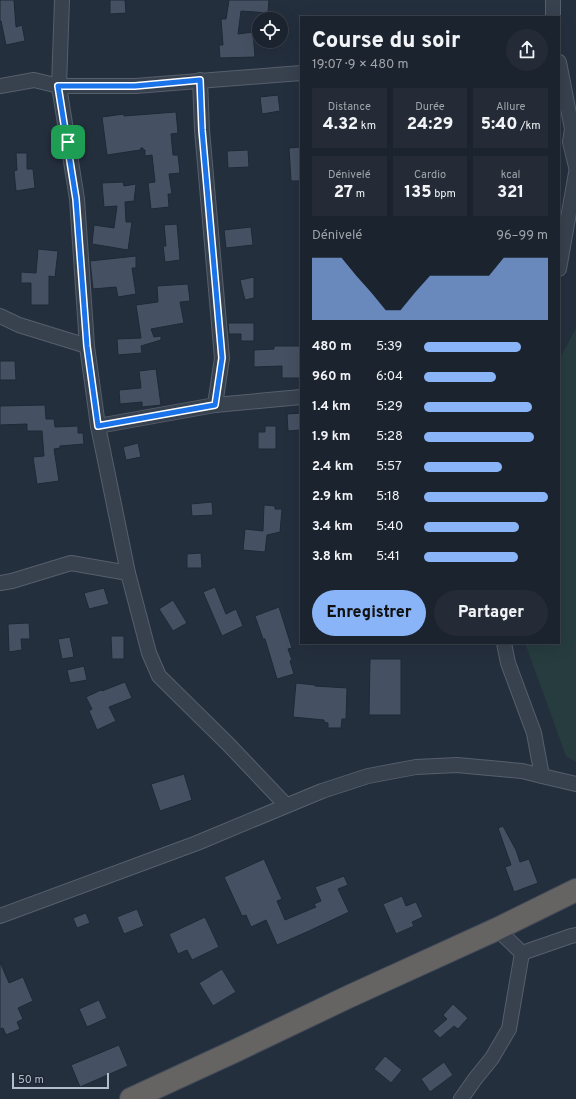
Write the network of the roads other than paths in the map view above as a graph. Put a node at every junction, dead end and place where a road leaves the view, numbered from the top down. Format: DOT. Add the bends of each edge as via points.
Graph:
graph roads {
  1 [pos="62,0"];
  2 [pos="553,0"];
  3 [pos="553,16"];
  4 [pos="560,67"];
  5 [pos="300,73"];
  6 [pos="200,80"];
  7 [pos="0,86"];
  8 [pos="58,86"];
  9 [pos="564,140"];
  10 [pos="576,167"];
  11 [pos="576,173"];
  12 [pos="560,264"];
  13 [pos="0,316"];
  14 [pos="87,346"];
  15 [pos="300,398"];
  16 [pos="215,405"];
  17 [pos="98,426"];
  18 [pos="128,573"];
  19 [pos="0,582"];
  20 [pos="504,644"];
  21 [pos="542,776"];
  22 [pos="576,784"];
  23 [pos="286,805"];
  24 [pos="576,890"];
  25 [pos="0,916"];
  26 [pos="497,929"];
  27 [pos="576,936"];
  28 [pos="522,954"];
  29 [pos="131,1099"];
  30 [pos="461,1099"];
  1 -- 8 [label="street"];
  2 -- 3 [label="street"];
  4 -- 9 [label="street" via="572,129"];
  5 -- 6 [label="street"];
  6 -- 8 [label="street" via="135,86"];
  6 -- 16 [label="street" via="222,358"];
  7 -- 8 [label="street" via="34,80"];
  8 -- 14 [label="street" via="76,199"];
  9 -- 10 [label="street"];
  11 -- 12 [label="street"];
  13 -- 14 [label="street" via="19,325"];
  14 -- 17 [label="street"];
  15 -- 16 [label="street"];
  16 -- 17 [label="street"];
  17 -- 18 [label="street"];
  18 -- 19 [label="street" via="71,563 12,581"];
  18 -- 23 [label="street" via="159,676"];
  20 -- 21 [label="street" via="508,663 534,733"];
  21 -- 22 [label="street"];
  21 -- 23 [label="street" via="522,771 457,765 416,767 368,776"];
  23 -- 25 [label="street" via="197,843"];
  24 -- 26 [label="highway"];
  26 -- 28 [label="street"];
  26 -- 29 [label="highway"];
  27 -- 28 [label="street"];
  28 -- 30 [label="street" via="509,1029 492,1058"];
}
